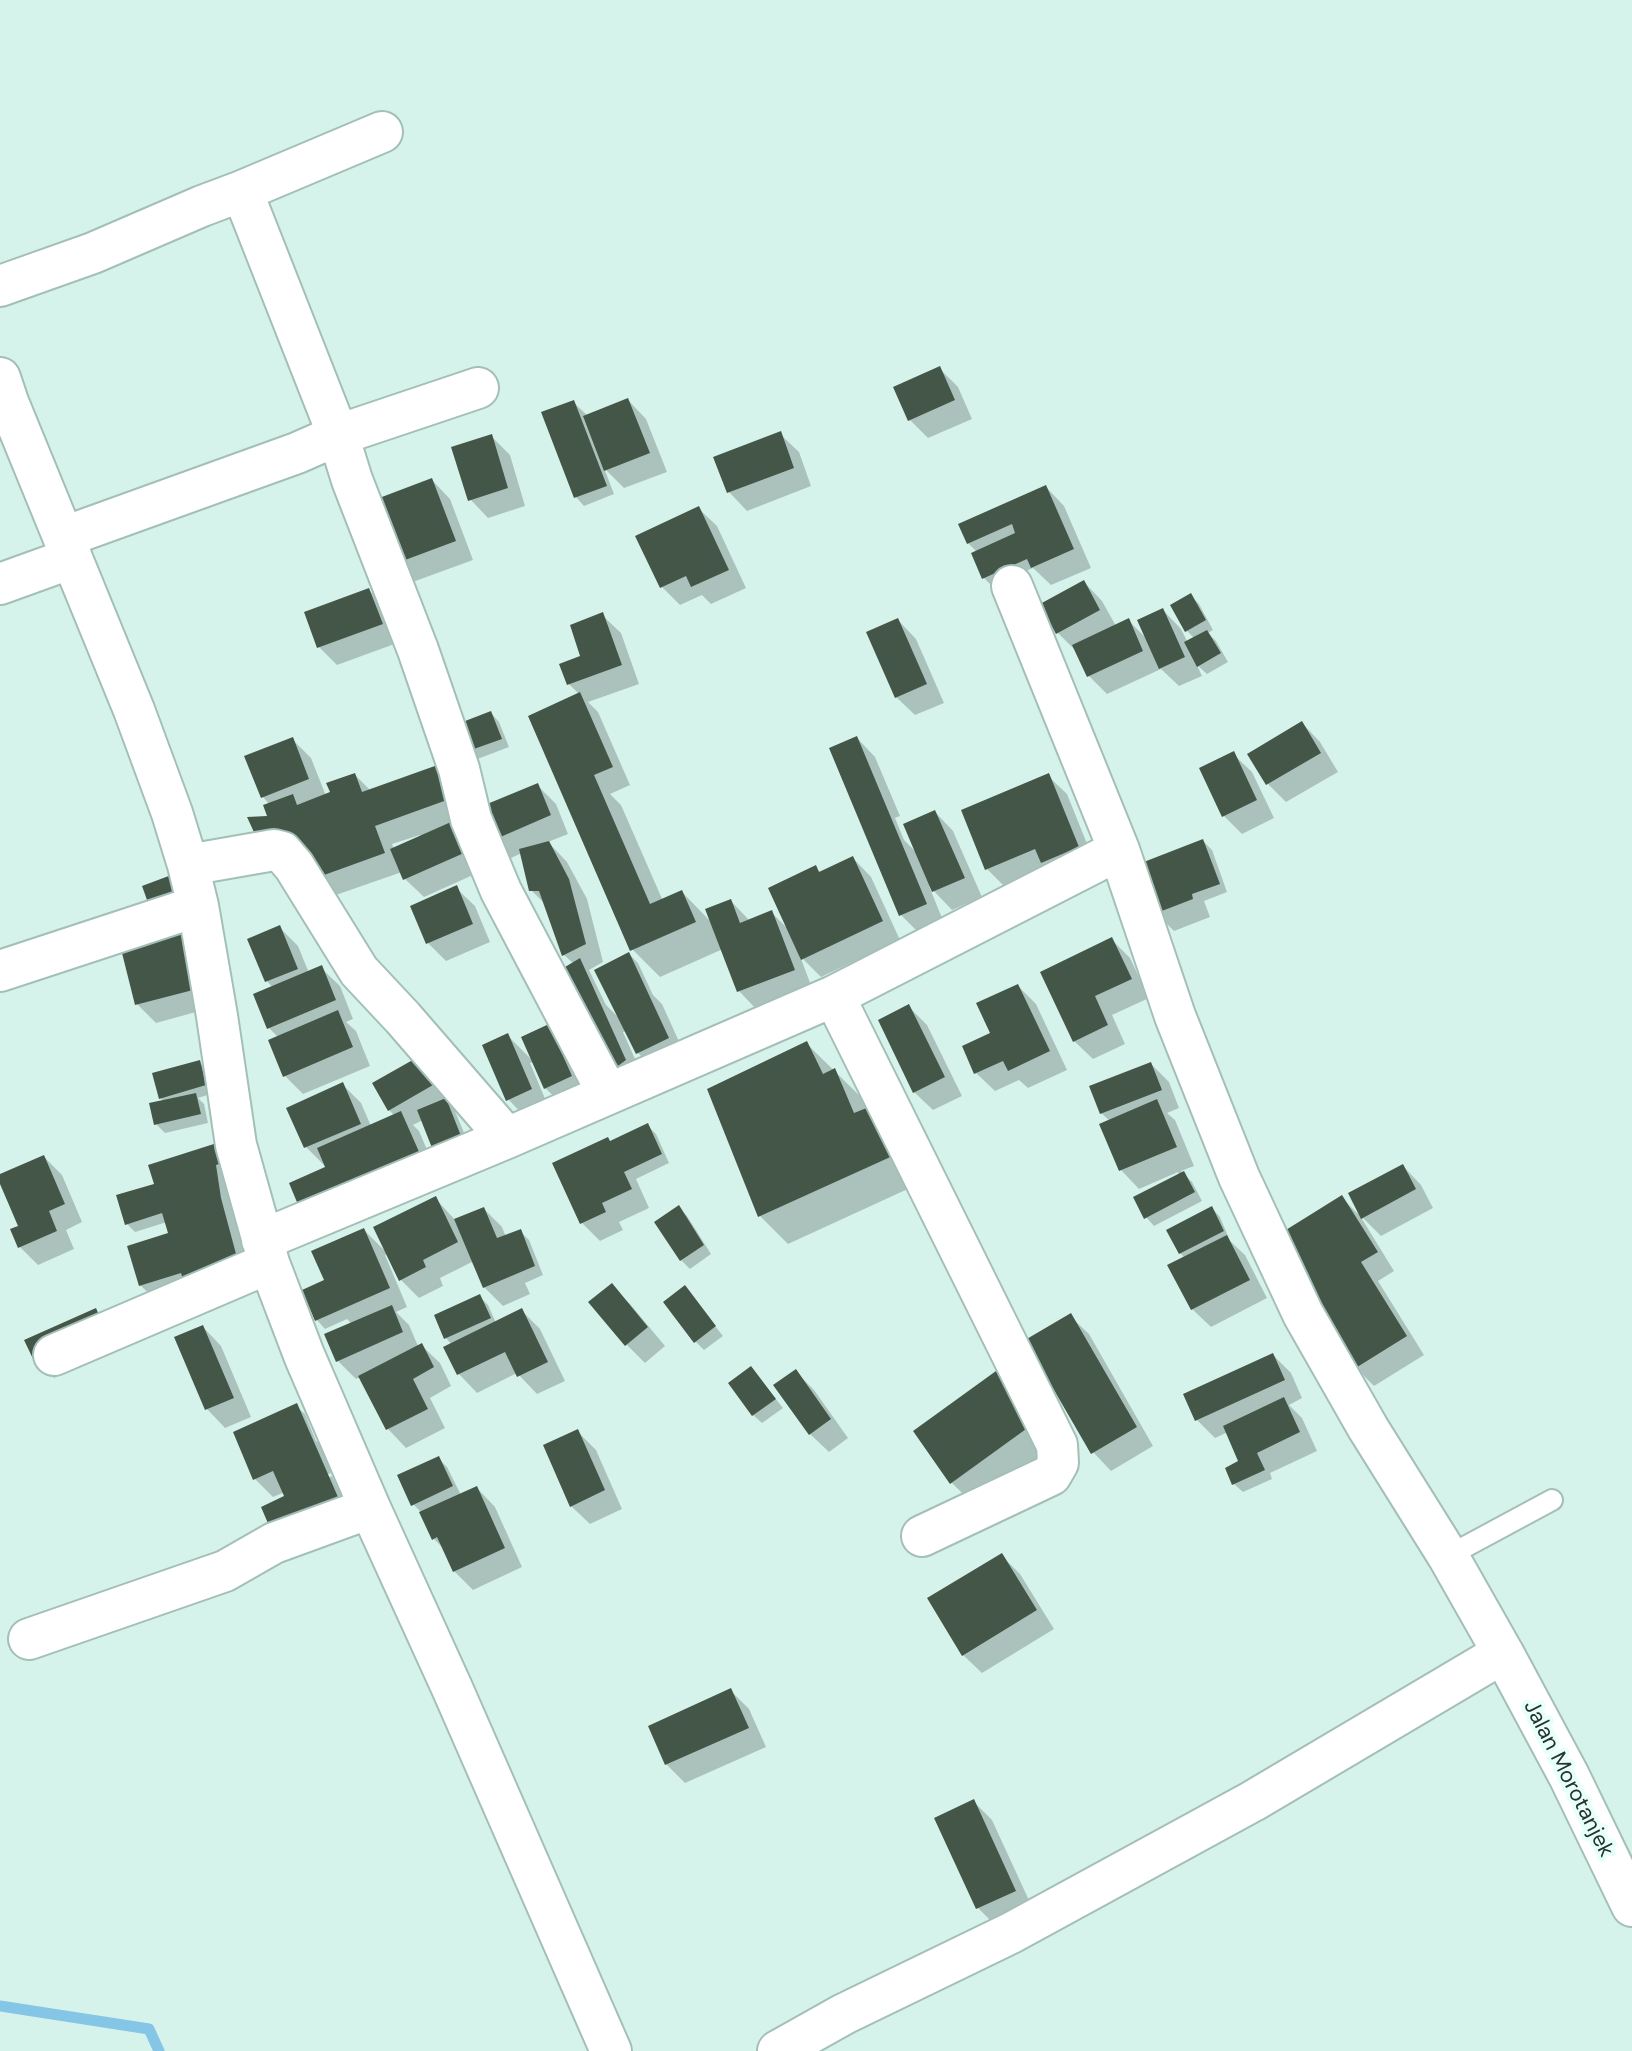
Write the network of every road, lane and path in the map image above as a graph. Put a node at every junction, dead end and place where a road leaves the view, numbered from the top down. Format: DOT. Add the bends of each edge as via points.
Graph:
graph roads {
  1 [pos="382,132"];
  2 [pos="242,191"];
  3 [pos="0,286"];
  4 [pos="0,378"];
  5 [pos="478,388"];
  6 [pos="338,435"];
  7 [pos="68,548"];
  8 [pos="0,584"];
  9 [pos="1012,586"];
  10 [pos="1119,850"];
  11 [pos="188,865"];
  12 [pos="198,906"];
  13 [pos="0,971"];
  14 [pos="834,996"];
  15 [pos="608,1094"];
  16 [pos="507,1138"];
  17 [pos="266,1251"];
  18 [pos="54,1355"];
  19 [pos="1552,1500"];
  20 [pos="370,1508"];
  21 [pos="922,1536"];
  22 [pos="1448,1556"];
  23 [pos="29,1639"];
  24 [pos="1503,1653"];
  25 [pos="1632,1906"];
  26 [pos="611,2051"];
  27 [pos="778,2051"];
  1 -- 2 [label="street"];
  2 -- 3 [label="street"];
  2 -- 6 [label="street"];
  4 -- 7 [label="street"];
  5 -- 6 [label="street"];
  6 -- 7 [label="street"];
  6 -- 15 [label="street" via="418,650 471,819 501,891"];
  7 -- 8 [label="street"];
  7 -- 11 [label="street" via="134,710"];
  9 -- 10 [label="street, Jalan Morotanjek"];
  10 -- 14 [label="street"];
  10 -- 22 [label="street, Jalan Morotanjek" via="1181,1031 1239,1177 1303,1314"];
  11 -- 12 [label="street"];
  11 -- 16 [label="street" via="282,852 359,971"];
  12 -- 13 [label="street"];
  12 -- 17 [label="street" via="236,1145"];
  14 -- 15 [label="street"];
  14 -- 21 [label="street" via="1057,1445 1058,1463 1051,1475"];
  15 -- 16 [label="street"];
  16 -- 17 [label="street"];
  17 -- 18 [label="street"];
  17 -- 20 [label="street"];
  19 -- 22 [label="lane"];
  20 -- 23 [label="street" via="274,1543 225,1571"];
  20 -- 26 [label="street"];
  22 -- 24 [label="street, Jalan Morotanjek"];
  24 -- 25 [label="street, Jalan Morotanjek"];
  24 -- 27 [label="street" via="1240,1808 1011,1933"];
}
